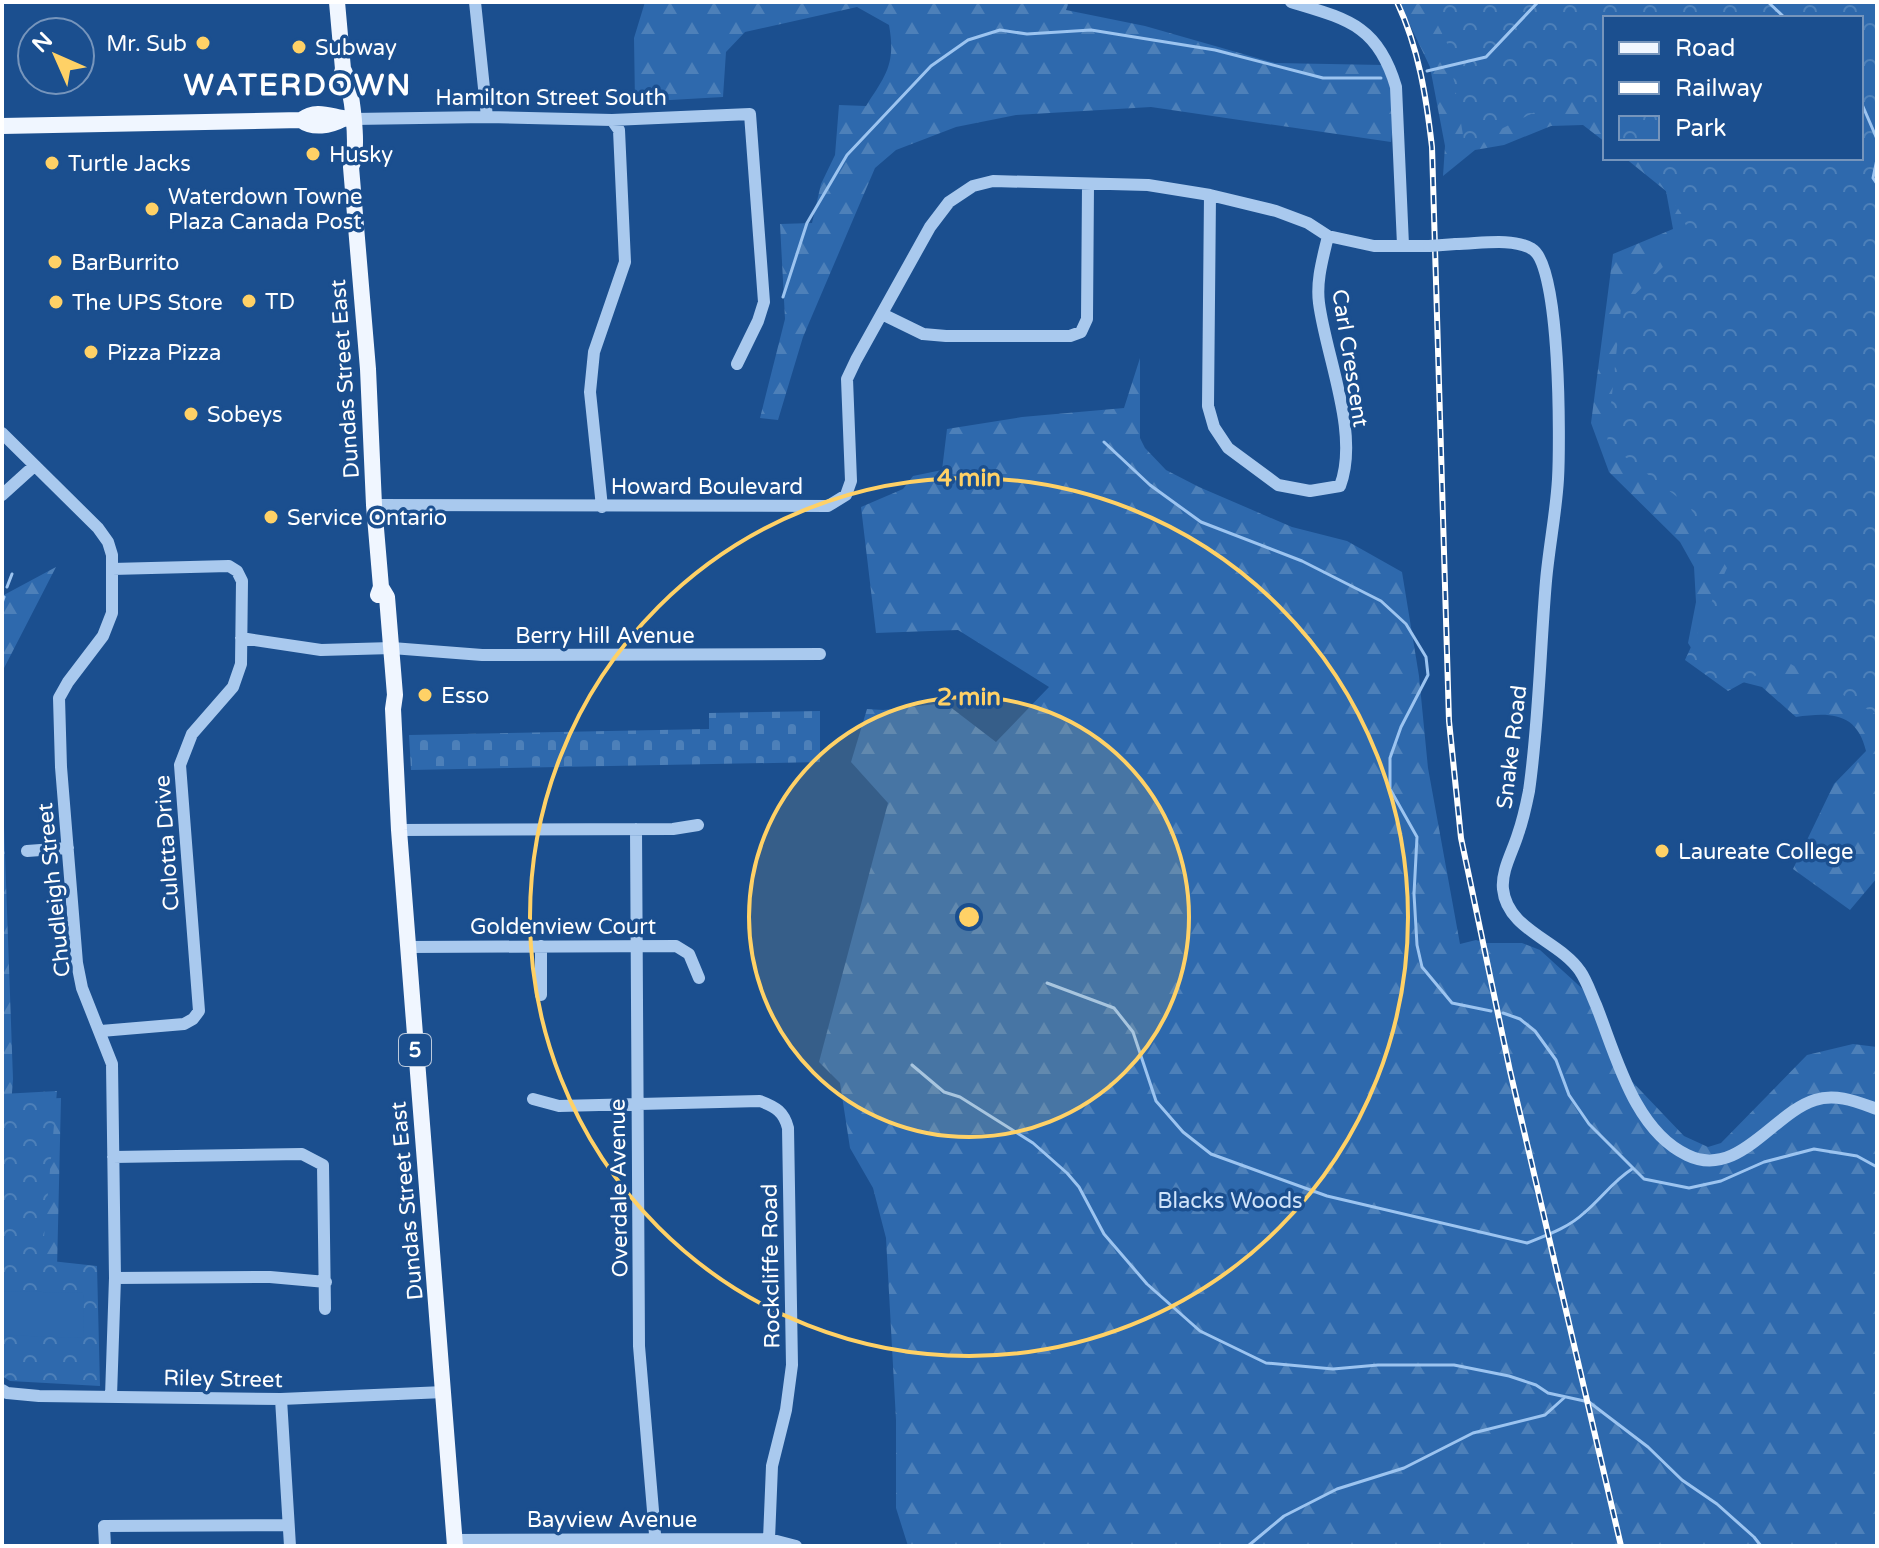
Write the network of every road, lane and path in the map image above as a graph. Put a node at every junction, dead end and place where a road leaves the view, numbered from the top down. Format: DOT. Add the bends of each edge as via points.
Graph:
graph roads {
  1 [pos="337,2"];
  2 [pos="475,2"];
  3 [pos="1291,2"];
  4 [pos="487,117"];
  5 [pos="348,119"];
  6 [pos="612,120"];
  7 [pos="2,126"];
  8 [pos="1088,185"];
  9 [pos="1210,195"];
  10 [pos="1328,236"];
  11 [pos="1403,245"];
  12 [pos="882,314"];
  13 [pos="737,364"];
  14 [pos="2,433"];
  15 [pos="33,467"];
  16 [pos="2,495"];
  17 [pos="374,505"];
  18 [pos="602,507"];
  19 [pos="112,569"];
  20 [pos="241,638"];
  21 [pos="386,648"];
  22 [pos="820,654"];
  23 [pos="698,825"];
  24 [pos="636,829"];
  25 [pos="399,830"];
  26 [pos="68,848"];
  27 [pos="27,851"];
  28 [pos="541,946"];
  29 [pos="637,946"];
  30 [pos="408,947"];
  31 [pos="699,978"];
  32 [pos="541,995"];
  33 [pos="101,1031"];
  34 [pos="533,1099"];
  35 [pos="636,1103"];
  36 [pos="1877,1109"];
  37 [pos="113,1157"];
  38 [pos="115,1278"];
  39 [pos="326,1282"];
  40 [pos="325,1309"];
  41 [pos="2,1390"];
  42 [pos="444,1392"];
  43 [pos="111,1396"];
  44 [pos="281,1399"];
  45 [pos="288,1525"];
  46 [pos="769,1539"];
  47 [pos="656,1542"];
  48 [pos="454,1543"];
  49 [pos="105,1546"];
  50 [pos="290,1546"];
  51 [pos="796,1546"];
  1 -- 5 [label="main road, Dundas Street East / 5" via="343,69 339,83"];
  2 -- 4 [label="street"];
  3 -- 11 [label="street" via="1358,26 1389,64 1396,87"];
  4 -- 5 [label="street, Hamilton Street South"];
  4 -- 6 [label="street, Hamilton Street South"];
  5 -- 7 [label="main road" via="332,125 301,120"];
  5 -- 17 [label="main road, Dundas Street East / 5" via="345,161 351,167"];
  6 -- 13 [label="street, Hamilton Street South" via="750,114 764,302"];
  6 -- 18 [label="street" via="619,130 625,262 594,352 591,378"];
  8 -- 9 [label="street, Howard Boulevard" via="1148,185"];
  8 -- 12 [label="street, Howard Boulevard" via="993,181 973,186 949,202 930,227"];
  8 -- 12 [label="street" via="1087,319 1081,332 923,334"];
  9 -- 10 [label="street, Howard Boulevard" via="1276,211"];
  9 -- 10 [label="street, Carl Crescent" via="1208,406 1214,427 1228,448 1278,485 1310,491 1340,486 1345,471 1342,408 1319,303"];
  10 -- 11 [label="street, Snake Road" via="1374,246"];
  11 -- 36 [label="street, Snake Road, bridge" via="1515,244 1534,249 1546,272 1560,409 1558,483 1539,702 1525,815 1504,879 1508,904 1521,924 1581,972 1635,1099 1651,1124 1688,1156 1712,1160 1736,1154 1798,1107 1817,1099 1851,1100"];
  12 -- 18 [label="street, Howard Boulevard" via="847,379 851,481 846,495 828,506"];
  14 -- 15 [label="street, Chudleigh Street"];
  15 -- 16 [label="street"];
  15 -- 19 [label="street, Chudleigh Street" via="98,528 108,542"];
  17 -- 18 [label="street, Howard Boulevard"];
  17 -- 21 [label="main road, Dundas Street East / 5" via="381,587 377,597"];
  19 -- 20 [label="street, Culotta Drive" via="229,566 242,581"];
  19 -- 26 [label="street, Chudleigh Street" via="112,613 103,636 59,698"];
  20 -- 21 [label="street, Berry Hill Avenue" via="321,650"];
  20 -- 33 [label="street, Culotta Drive" via="241,664 233,687 192,734 180,765 199,1011 184,1024"];
  21 -- 22 [label="street, Berry Hill Avenue" via="482,655"];
  21 -- 25 [label="main road, Dundas Street East / 5" via="385,696 393,709"];
  23 -- 24 [label="street"];
  24 -- 25 [label="street"];
  24 -- 29 [label="street, Overdale Avenue"];
  25 -- 30 [label="main road, Dundas Street East / 5"];
  26 -- 27 [label="street"];
  26 -- 33 [label="street, Chudleigh Street" via="77,963"];
  28 -- 29 [label="street, Goldenview Court"];
  28 -- 30 [label="street, Goldenview Court"];
  28 -- 32 [label="street"];
  29 -- 31 [label="street, Goldenview Court" via="683,949"];
  29 -- 35 [label="street, Overdale Avenue"];
  30 -- 42 [label="main road, Dundas Street East / 5"];
  33 -- 37 [label="street, Chudleigh Street" via="112,1064"];
  34 -- 35 [label="street, Rockcliffe Road" via="559,1106"];
  35 -- 46 [label="street, Rockcliffe Road" via="760,1101 784,1116 788,1128 792,1365 772,1466"];
  35 -- 47 [label="street, Overdale Avenue" via="639,1346"];
  37 -- 38 [label="street, Chudleigh Street"];
  37 -- 39 [label="street" via="302,1154 323,1165"];
  38 -- 39 [label="street"];
  38 -- 43 [label="street, Chudleigh Street"];
  39 -- 40 [label="street"];
  41 -- 43 [label="street, Riley Street"];
  42 -- 44 [label="street, Riley Street"];
  42 -- 48 [label="main road, Dundas Street East / 5"];
  43 -- 44 [label="street, Riley Street"];
  44 -- 45 [label="street"];
  45 -- 49 [label="street" via="104,1526"];
  45 -- 50 [label="street"];
  46 -- 47 [label="street, Bayview Avenue"];
  46 -- 51 [label="street"];
  47 -- 48 [label="street, Bayview Avenue"];
}
